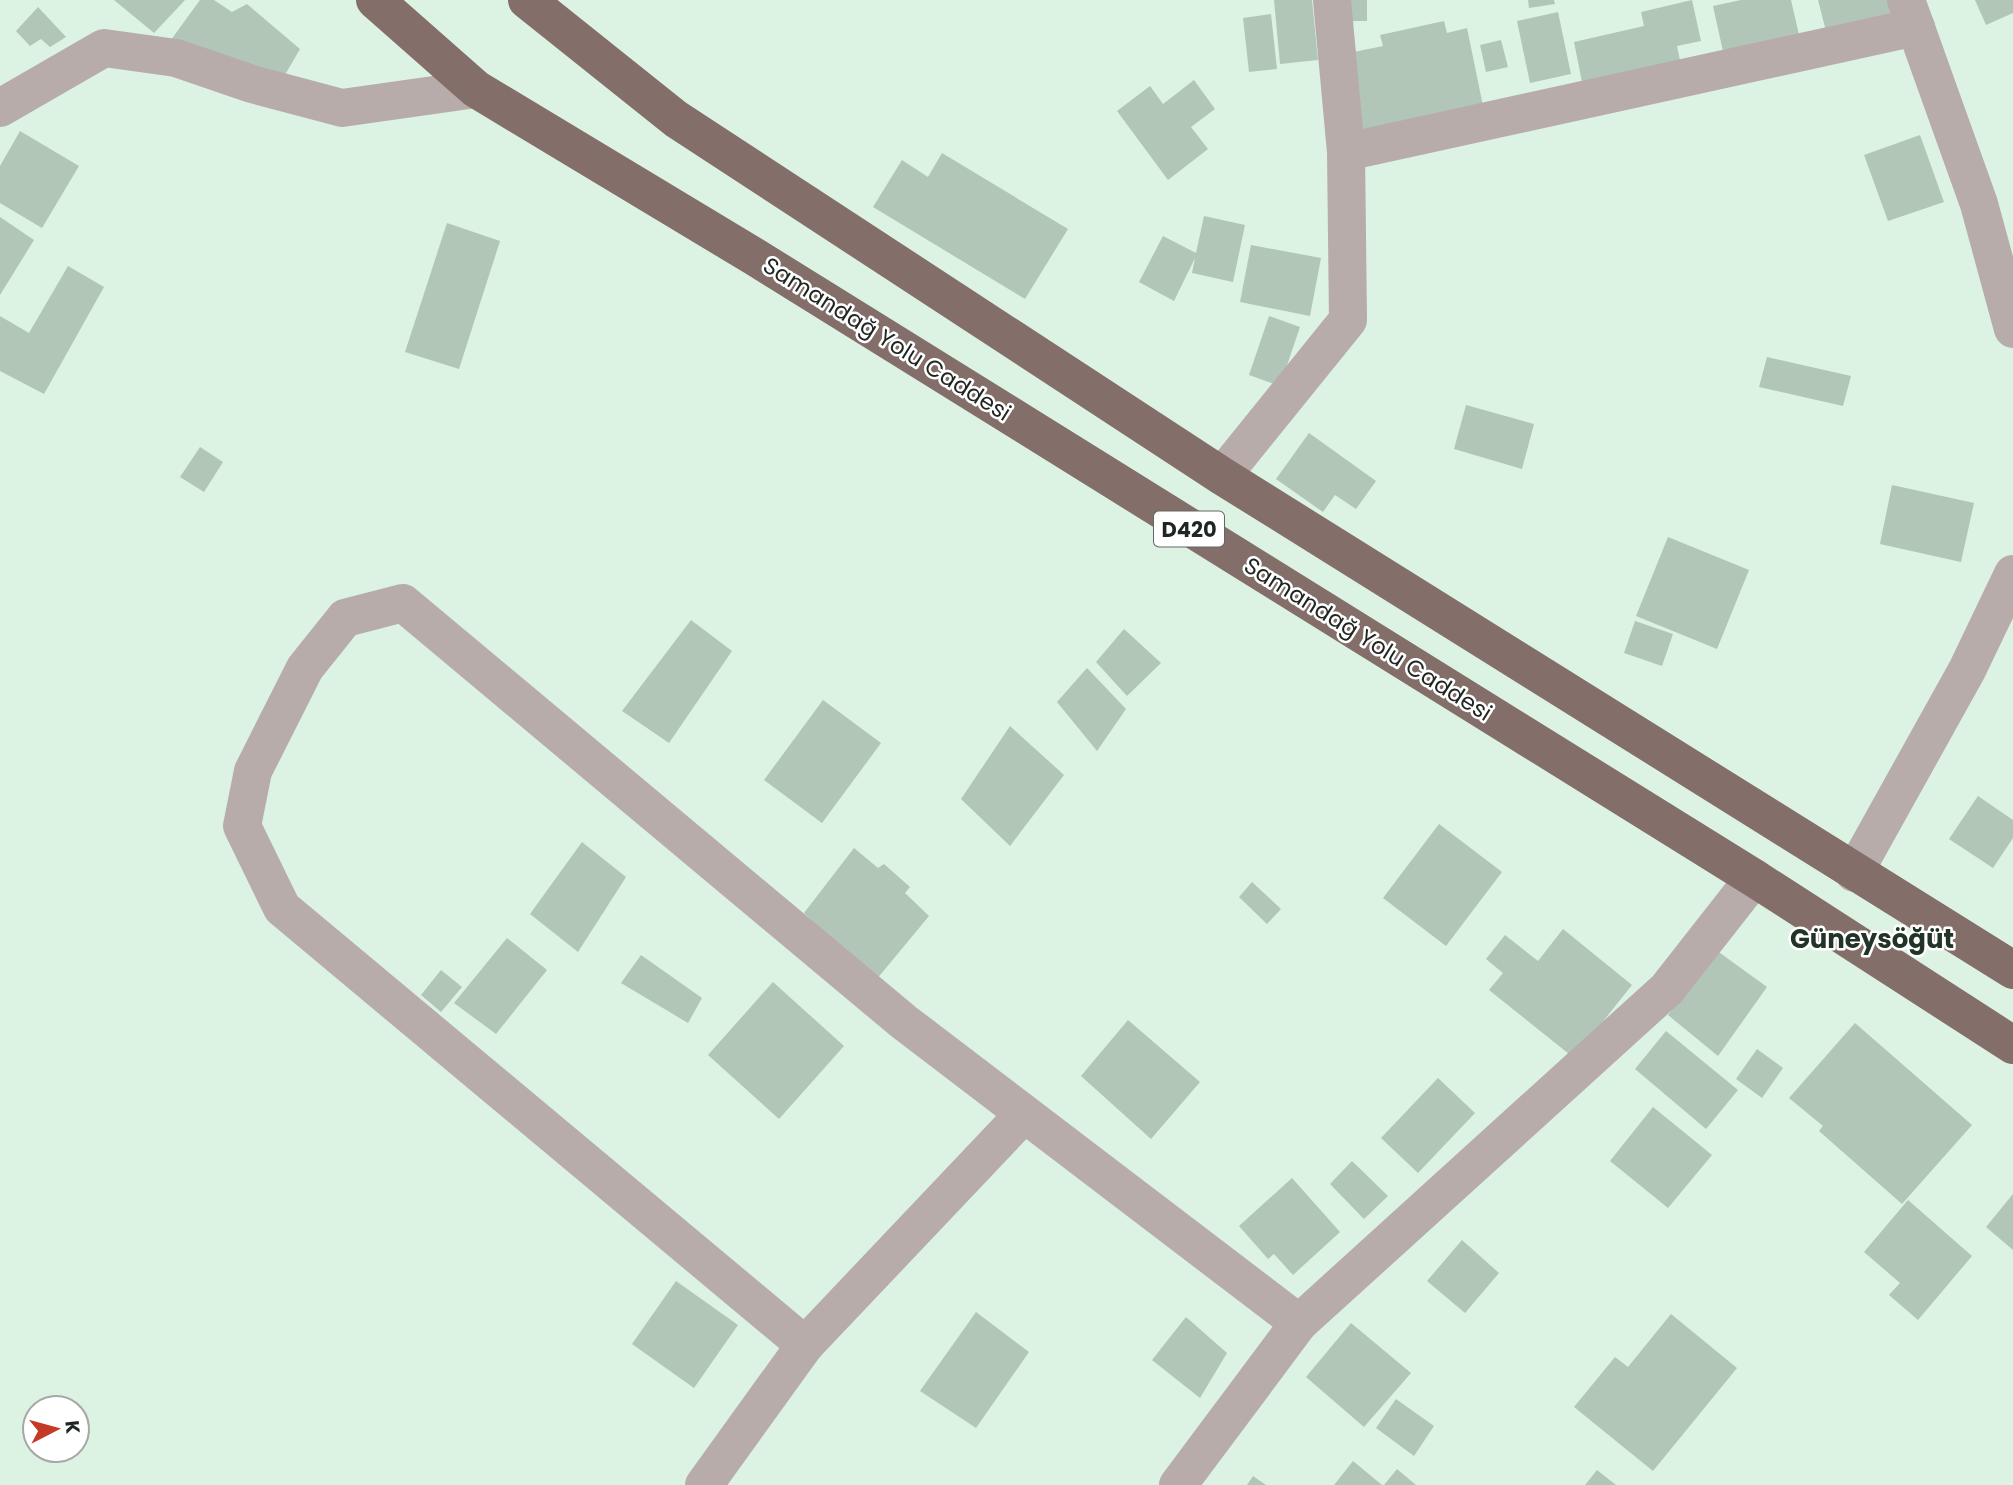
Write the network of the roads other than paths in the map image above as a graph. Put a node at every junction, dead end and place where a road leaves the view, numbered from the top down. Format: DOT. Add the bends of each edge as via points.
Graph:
graph roads {
  1 [pos="375,0"];
  2 [pos="527,0"];
  3 [pos="1332,0"];
  4 [pos="1911,13"];
  5 [pos="476,89"];
  6 [pos="0,107"];
  7 [pos="1346,152"];
  8 [pos="2013,329"];
  9 [pos="1222,476"];
  10 [pos="2013,574"];
  11 [pos="1854,873"];
  12 [pos="1754,878"];
  13 [pos="2013,970"];
  14 [pos="2013,1045"];
  15 [pos="1024,1114"];
  16 [pos="1299,1323"];
  17 [pos="805,1345"];
  18 [pos="704,1485"];
  19 [pos="1178,1485"];
  1 -- 5 [label="highway, Samandağ Yolu Caddesi / D420"];
  2 -- 9 [label="highway, D420" via="676,119"];
  3 -- 7 [label="street"];
  4 -- 7 [label="street"];
  4 -- 8 [label="street" via="1979,204"];
  5 -- 6 [label="street" via="342,107 176,58 104,47"];
  5 -- 12 [label="highway, Samandağ Yolu Caddesi / D420" via="755,257"];
  7 -- 9 [label="street" via="1348,320"];
  9 -- 11 [label="highway, D420"];
  10 -- 11 [label="street" via="1967,670"];
  11 -- 13 [label="highway, D420"];
  12 -- 14 [label="highway, Samandağ Yolu Caddesi / D420"];
  12 -- 16 [label="street" via="1667,989"];
  15 -- 16 [label="street"];
  15 -- 17 [label="street"];
  15 -- 17 [label="street" via="904,1021 403,603 345,618 305,668 253,771 242,827 282,908"];
  16 -- 19 [label="street"];
  17 -- 18 [label="street"];
}
